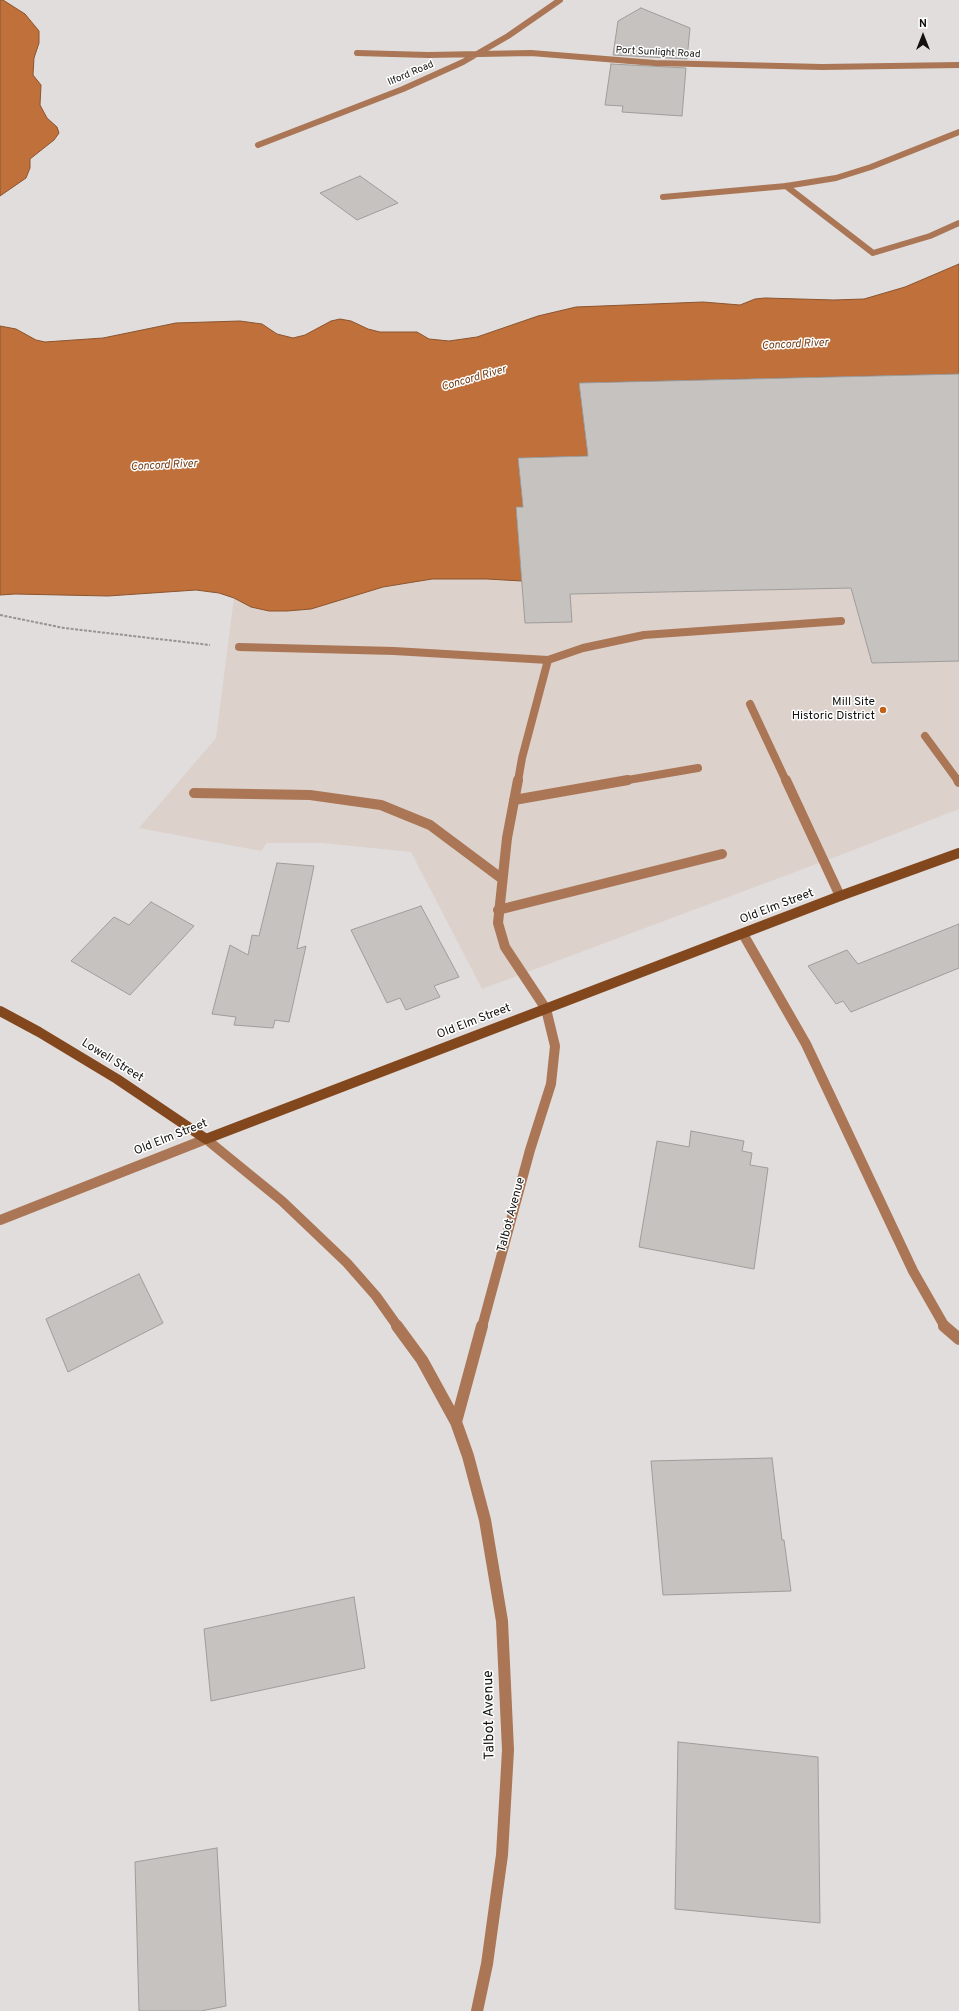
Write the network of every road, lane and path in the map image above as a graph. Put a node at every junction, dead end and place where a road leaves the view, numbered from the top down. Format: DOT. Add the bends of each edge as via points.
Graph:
graph roads {
  1 [pos="560,0"];
  2 [pos="357,53"];
  3 [pos="479,54"];
  4 [pos="959,65"];
  5 [pos="959,132"];
  6 [pos="258,145"];
  7 [pos="786,186"];
  8 [pos="663,197"];
  9 [pos="959,223"];
  10 [pos="0,615"];
  11 [pos="841,621"];
  12 [pos="238,647"];
  13 [pos="548,660"];
  14 [pos="750,704"];
  15 [pos="925,736"];
  16 [pos="698,768"];
  17 [pos="959,782"];
  18 [pos="194,793"];
  19 [pos="514,800"];
  20 [pos="959,853"];
  21 [pos="722,854"];
  22 [pos="501,878"];
  23 [pos="840,896"];
  24 [pos="498,910"];
  25 [pos="743,934"];
  26 [pos="546,1009"];
  27 [pos="0,1011"];
  28 [pos="206,1139"];
  29 [pos="0,1220"];
  30 [pos="959,1339"];
  31 [pos="456,1422"];
  32 [pos="477,2011"];
  1 -- 3 [label="street, Ilford Road"];
  2 -- 3 [label="street, Port Sunlight Road"];
  3 -- 4 [label="street, Port Sunlight Road" via="539,53 633,62 687,64 822,67"];
  3 -- 6 [label="street, Ilford Road" via="403,89"];
  5 -- 7 [label="street" via="853,173"];
  7 -- 8 [label="street"];
  7 -- 9 [label="street" via="873,253 930,236"];
  10 -- 12 [label="path" via="64,628"];
  11 -- 13 [label="street" via="644,635 582,648"];
  12 -- 13 [label="street" via="394,651"];
  13 -- 19 [label="street, Talbot Avenue" via="522,758"];
  14 -- 23 [label="street"];
  15 -- 17 [label="street"];
  16 -- 19 [label="street"];
  18 -- 22 [label="street" via="310,795 381,805 430,825"];
  19 -- 22 [label="street, Talbot Avenue"];
  20 -- 23 [label="main road, Old Elm Street"];
  21 -- 24 [label="street"];
  22 -- 24 [label="street, Talbot Avenue"];
  23 -- 25 [label="main road, Old Elm Street"];
  24 -- 26 [label="street, Talbot Avenue" via="498,923 505,946"];
  25 -- 26 [label="main road, Old Elm Street"];
  25 -- 30 [label="street" via="806,1044 913,1270 942,1324"];
  26 -- 28 [label="main road, Old Elm Street"];
  26 -- 31 [label="street, Talbot Avenue" via="555,1046 551,1084 530,1150"];
  27 -- 28 [label="main road, Lowell Street" via="117,1079"];
  28 -- 29 [label="street, Old Elm Street"];
  28 -- 31 [label="street, Talbot Avenue" via="282,1201 347,1263 376,1296 422,1360"];
  31 -- 32 [label="street, Talbot Avenue" via="477,1486 492,1554 502,1621 507,1703 508,1750 502,1855 487,1964"];
}
